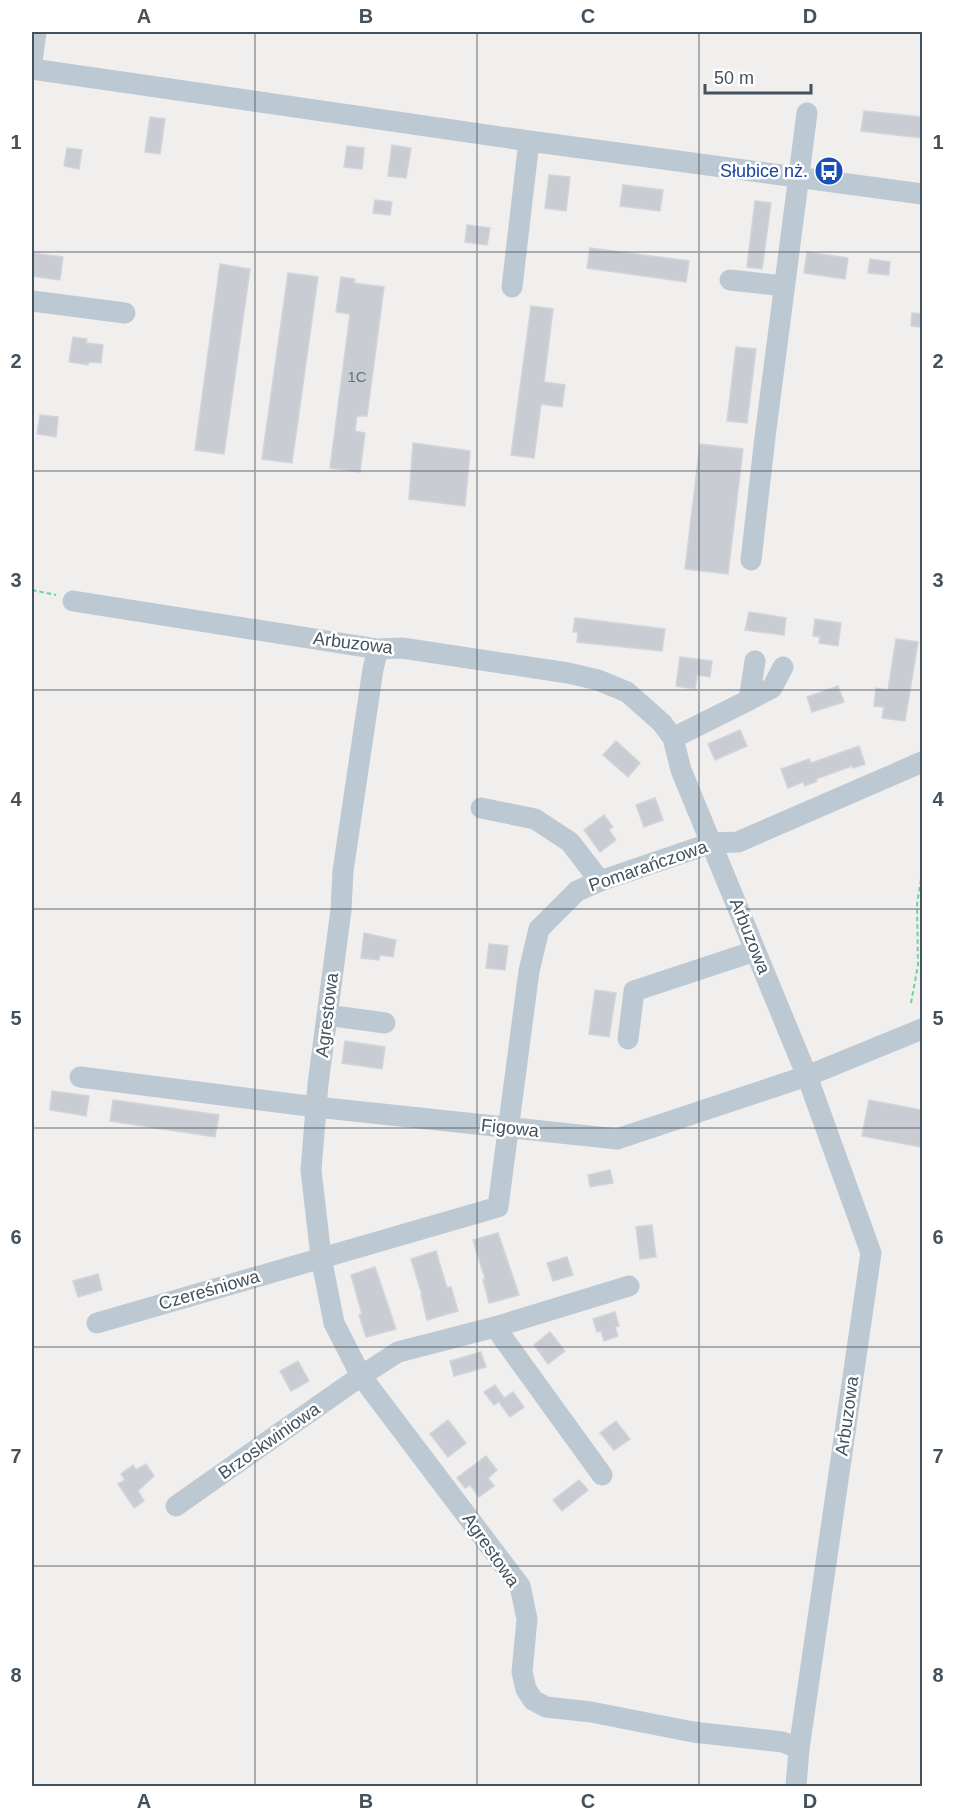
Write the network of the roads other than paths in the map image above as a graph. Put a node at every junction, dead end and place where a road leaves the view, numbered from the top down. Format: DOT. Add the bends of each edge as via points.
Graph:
graph roads {
  1 [pos="36,32"];
  2 [pos="32,61"];
  3 [pos="32,69"];
  4 [pos="807,113"];
  5 [pos="530,141"];
  6 [pos="798,176"];
  7 [pos="922,194"];
  8 [pos="730,280"];
  9 [pos="784,286"];
  10 [pos="512,287"];
  11 [pos="32,301"];
  12 [pos="125,313"];
  13 [pos="751,560"];
  14 [pos="73,601"];
  15 [pos="378,649"];
  16 [pos="755,661"];
  17 [pos="783,666"];
  18 [pos="749,700"];
  19 [pos="673,738"];
  20 [pos="922,762"];
  21 [pos="481,808"];
  22 [pos="712,843"];
  23 [pos="600,881"];
  24 [pos="755,951"];
  25 [pos="327,1015"];
  26 [pos="386,1023"];
  27 [pos="922,1029"];
  28 [pos="628,1039"];
  29 [pos="807,1076"];
  30 [pos="80,1077"];
  31 [pos="316,1107"];
  32 [pos="509,1128"];
  33 [pos="321,1257"];
  34 [pos="630,1286"];
  35 [pos="97,1323"];
  36 [pos="495,1327"];
  37 [pos="361,1376"];
  38 [pos="602,1475"];
  39 [pos="176,1506"];
  40 [pos="799,1749"];
  41 [pos="796,1786"];
  1 -- 2 [label="street"];
  3 -- 5 [label="street"];
  4 -- 6 [label="street"];
  5 -- 6 [label="street"];
  5 -- 10 [label="street"];
  6 -- 7 [label="street"];
  6 -- 9 [label="street"];
  8 -- 9 [label="street"];
  9 -- 13 [label="street"];
  11 -- 12 [label="street"];
  14 -- 15 [label="street, Arbuzowa"];
  15 -- 19 [label="street, Arbuzowa" via="414,650 598,680 627,692"];
  15 -- 25 [label="street, Agrestowa" via="343,871"];
  16 -- 18 [label="street"];
  17 -- 18 [label="street" via="772,688"];
  18 -- 19 [label="street"];
  19 -- 22 [label="street, Arbuzowa" via="681,770"];
  20 -- 22 [label="street, Pomarańczowa" via="738,842"];
  21 -- 23 [label="street" via="535,819 570,842"];
  22 -- 23 [label="street, Pomarańczowa"];
  22 -- 24 [label="street, Arbuzowa"];
  23 -- 32 [label="street, Pomarańczowa" via="577,891 539,929 529,971"];
  24 -- 28 [label="street" via="634,991"];
  24 -- 29 [label="street, Arbuzowa"];
  25 -- 26 [label="street"];
  25 -- 31 [label="street, Agrestowa"];
  27 -- 29 [label="street, Figowa"];
  29 -- 32 [label="street, Figowa" via="616,1139"];
  29 -- 40 [label="street, Arbuzowa" via="871,1253"];
  30 -- 31 [label="street, Figowa"];
  31 -- 32 [label="street, Figowa"];
  31 -- 33 [label="street, Agrestowa" via="311,1170"];
  32 -- 33 [label="street, Pomarańczowa" via="498,1207"];
  33 -- 35 [label="street, Czereśniowa"];
  33 -- 37 [label="street, Agrestowa" via="334,1323"];
  34 -- 36 [label="street"];
  36 -- 37 [label="street" via="398,1352"];
  36 -- 38 [label="street"];
  37 -- 39 [label="street, Brzoskwiniowa"];
  37 -- 40 [label="street, Agrestowa" via="520,1586 527,1619 522,1672 533,1700 546,1707 693,1732 783,1742"];
  40 -- 41 [label="street, Arbuzowa"];
}
